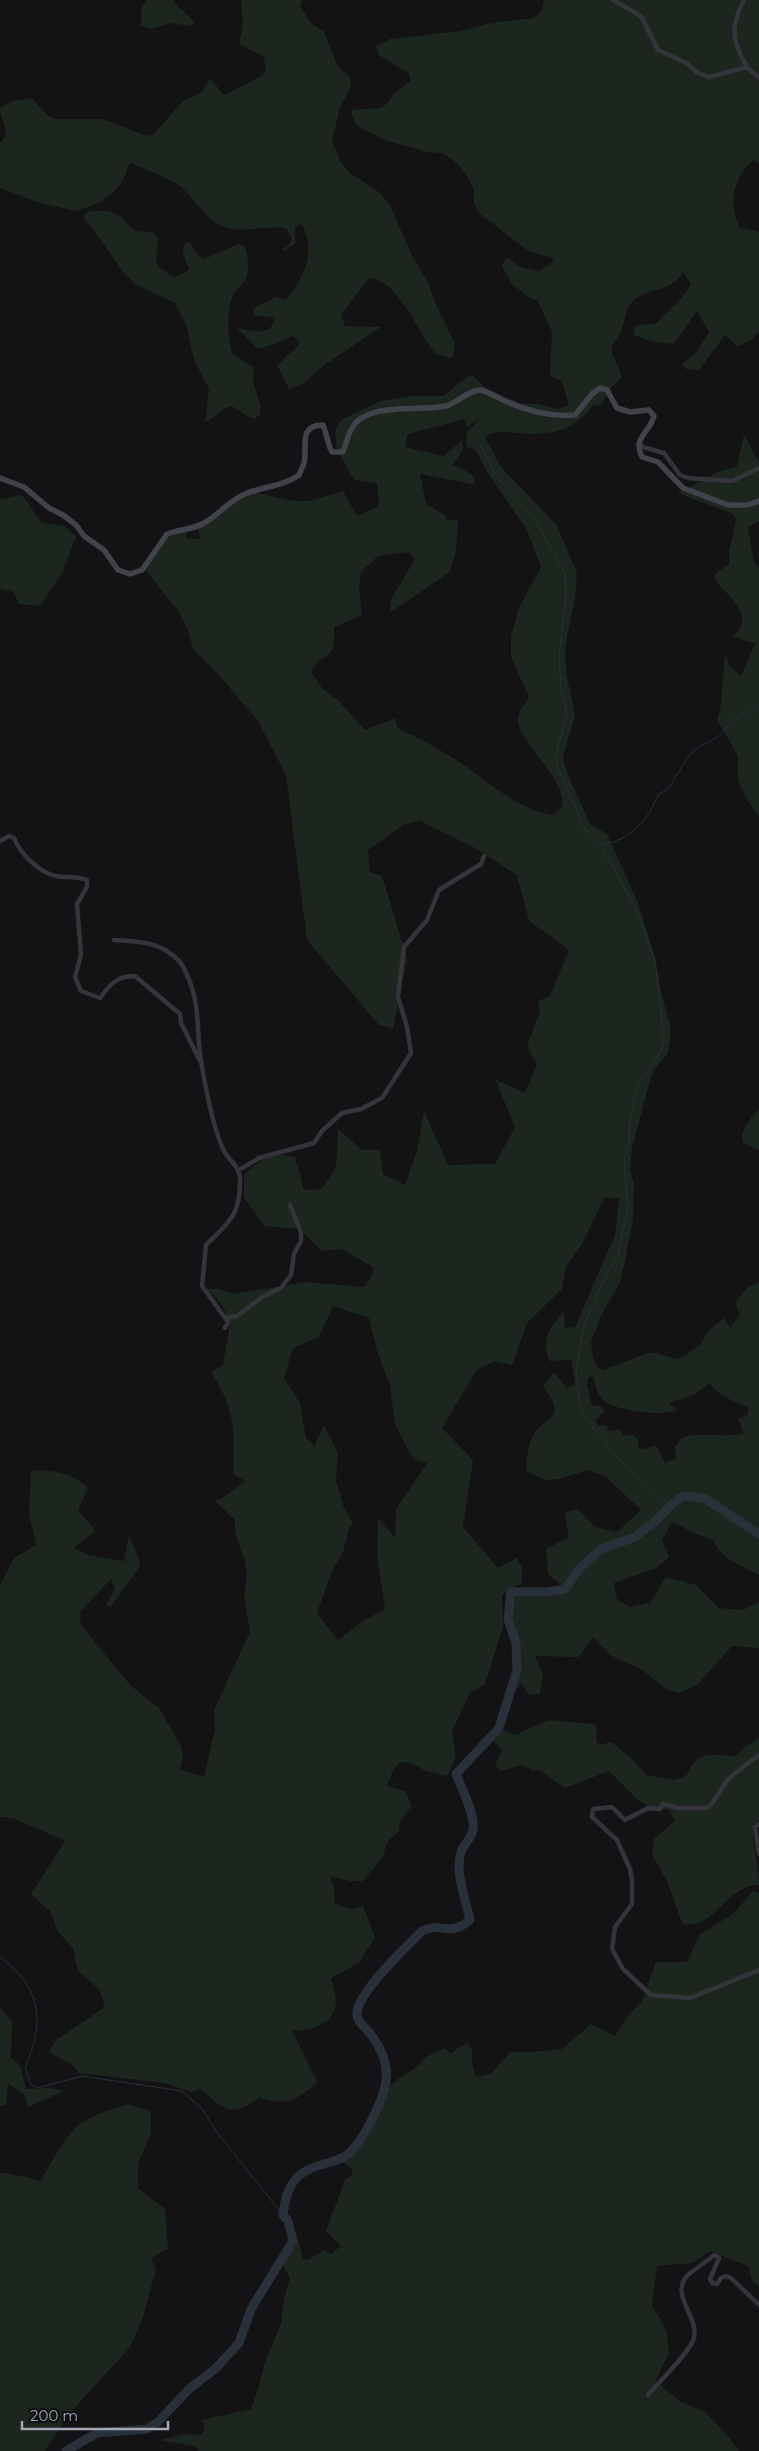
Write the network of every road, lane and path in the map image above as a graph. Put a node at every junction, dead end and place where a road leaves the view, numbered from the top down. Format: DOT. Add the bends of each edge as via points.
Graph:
graph roads {
  1 [pos="613,0"];
  2 [pos="744,0"];
  3 [pos="747,67"];
  4 [pos="759,78"];
  5 [pos="639,442"];
  6 [pos="759,468"];
  7 [pos="0,478"];
  8 [pos="759,501"];
  9 [pos="0,841"];
  10 [pos="484,856"];
  11 [pos="114,940"];
  12 [pos="200,1060"];
  13 [pos="239,1170"];
  14 [pos="290,1205"];
  15 [pos="226,1318"];
  16 [pos="225,1328"];
  17 [pos="759,1755"];
  18 [pos="759,1824"];
  19 [pos="759,1854"];
  20 [pos="759,1970"];
  21 [pos="759,2305"];
  22 [pos="648,2395"];
  1 -- 3 [label="street" via="641,16 658,50 686,63 698,73 708,77"];
  2 -- 3 [label="street" via="734,28 737,51"];
  3 -- 4 [label="street"];
  5 -- 6 [label="street" via="643,447 664,453 680,475 688,478 732,481"];
  5 -- 7 [label="main road" via="654,416 649,410 630,412 617,408 607,390 600,388 575,415 560,416 519,408 481,390 431,409 388,409 360,419 351,429 343,452 332,452 320,424 308,432 304,440 304,462 299,475 271,488 244,494 196,527 167,534 142,570 130,574 118,570 104,550 24,486"];
  5 -- 8 [label="main road" via="642,457 658,462 683,488 728,505 746,506"];
  9 -- 12 [label="street" via="9,836 14,838 21,850 44,872 87,880 88,886 78,904 81,955 75,977 81,990 100,998 112,982 124,976 135,976 180,1014 181,1023"];
  10 -- 13 [label="street" via="481,864 439,890 427,920 404,947 398,997 411,1053 385,1095 342,1113 314,1143 259,1158"];
  11 -- 12 [label="street" via="160,946 181,962 195,992"];
  12 -- 13 [label="street" via="220,1143"];
  13 -- 15 [label="street" via="240,1188 234,1217 206,1245 202,1286"];
  14 -- 15 [label="street" via="301,1232 301,1241 294,1254 290,1275 281,1288 262,1297 237,1316"];
  15 -- 16 [label="street"];
  17 -- 20 [label="street" via="728,1779 706,1808 678,1808 664,1804 660,1809 648,1808 625,1820 612,1806 593,1809 592,1817 618,1840 632,1880 632,1904 615,1927 612,1949 623,1969 651,1995 690,1998"];
  18 -- 19 [label="street" via="755,1827"];
  21 -- 22 [label="street" via="731,2278 726,2276 712,2284 710,2279 719,2258 714,2256 688,2274 683,2282 682,2299 693,2321 694,2338"];
}
